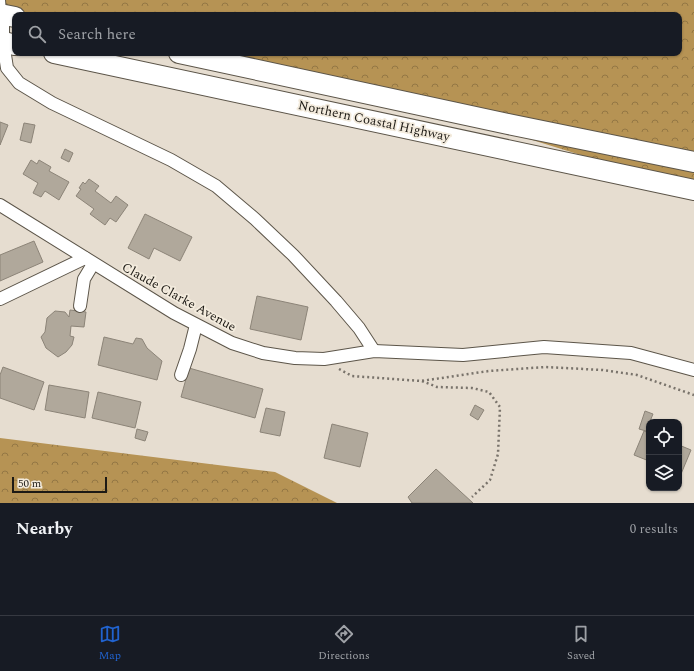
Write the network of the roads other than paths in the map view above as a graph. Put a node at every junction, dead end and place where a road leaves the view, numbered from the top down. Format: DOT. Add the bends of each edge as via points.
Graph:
graph roads {
  1 [pos="5,12"];
  2 [pos="6,43"];
  3 [pos="68,56"];
  4 [pos="193,56"];
  5 [pos="694,162"];
  6 [pos="694,190"];
  7 [pos="0,205"];
  8 [pos="89,261"];
  9 [pos="0,299"];
  10 [pos="80,306"];
  11 [pos="196,325"];
  12 [pos="374,351"];
  13 [pos="694,370"];
  14 [pos="181,375"];
  1 -- 2 [label="street"];
  2 -- 12 [label="street" via="7,68 19,84 52,103 171,160 216,186 250,214 336,301"];
  3 -- 6 [label="highway, Northern Coastal Highway"];
  4 -- 5 [label="highway, Northern Coastal Highway"];
  7 -- 8 [label="street, Claude Clarke Avenue"];
  8 -- 9 [label="street"];
  8 -- 10 [label="street"];
  8 -- 11 [label="street, Claude Clarke Avenue"];
  11 -- 12 [label="street, Claude Clarke Avenue" via="232,343 263,353 295,358 324,359"];
  11 -- 14 [label="street"];
  12 -- 13 [label="street, Claude Clarke Avenue" via="463,355 544,347 631,353"];
}
